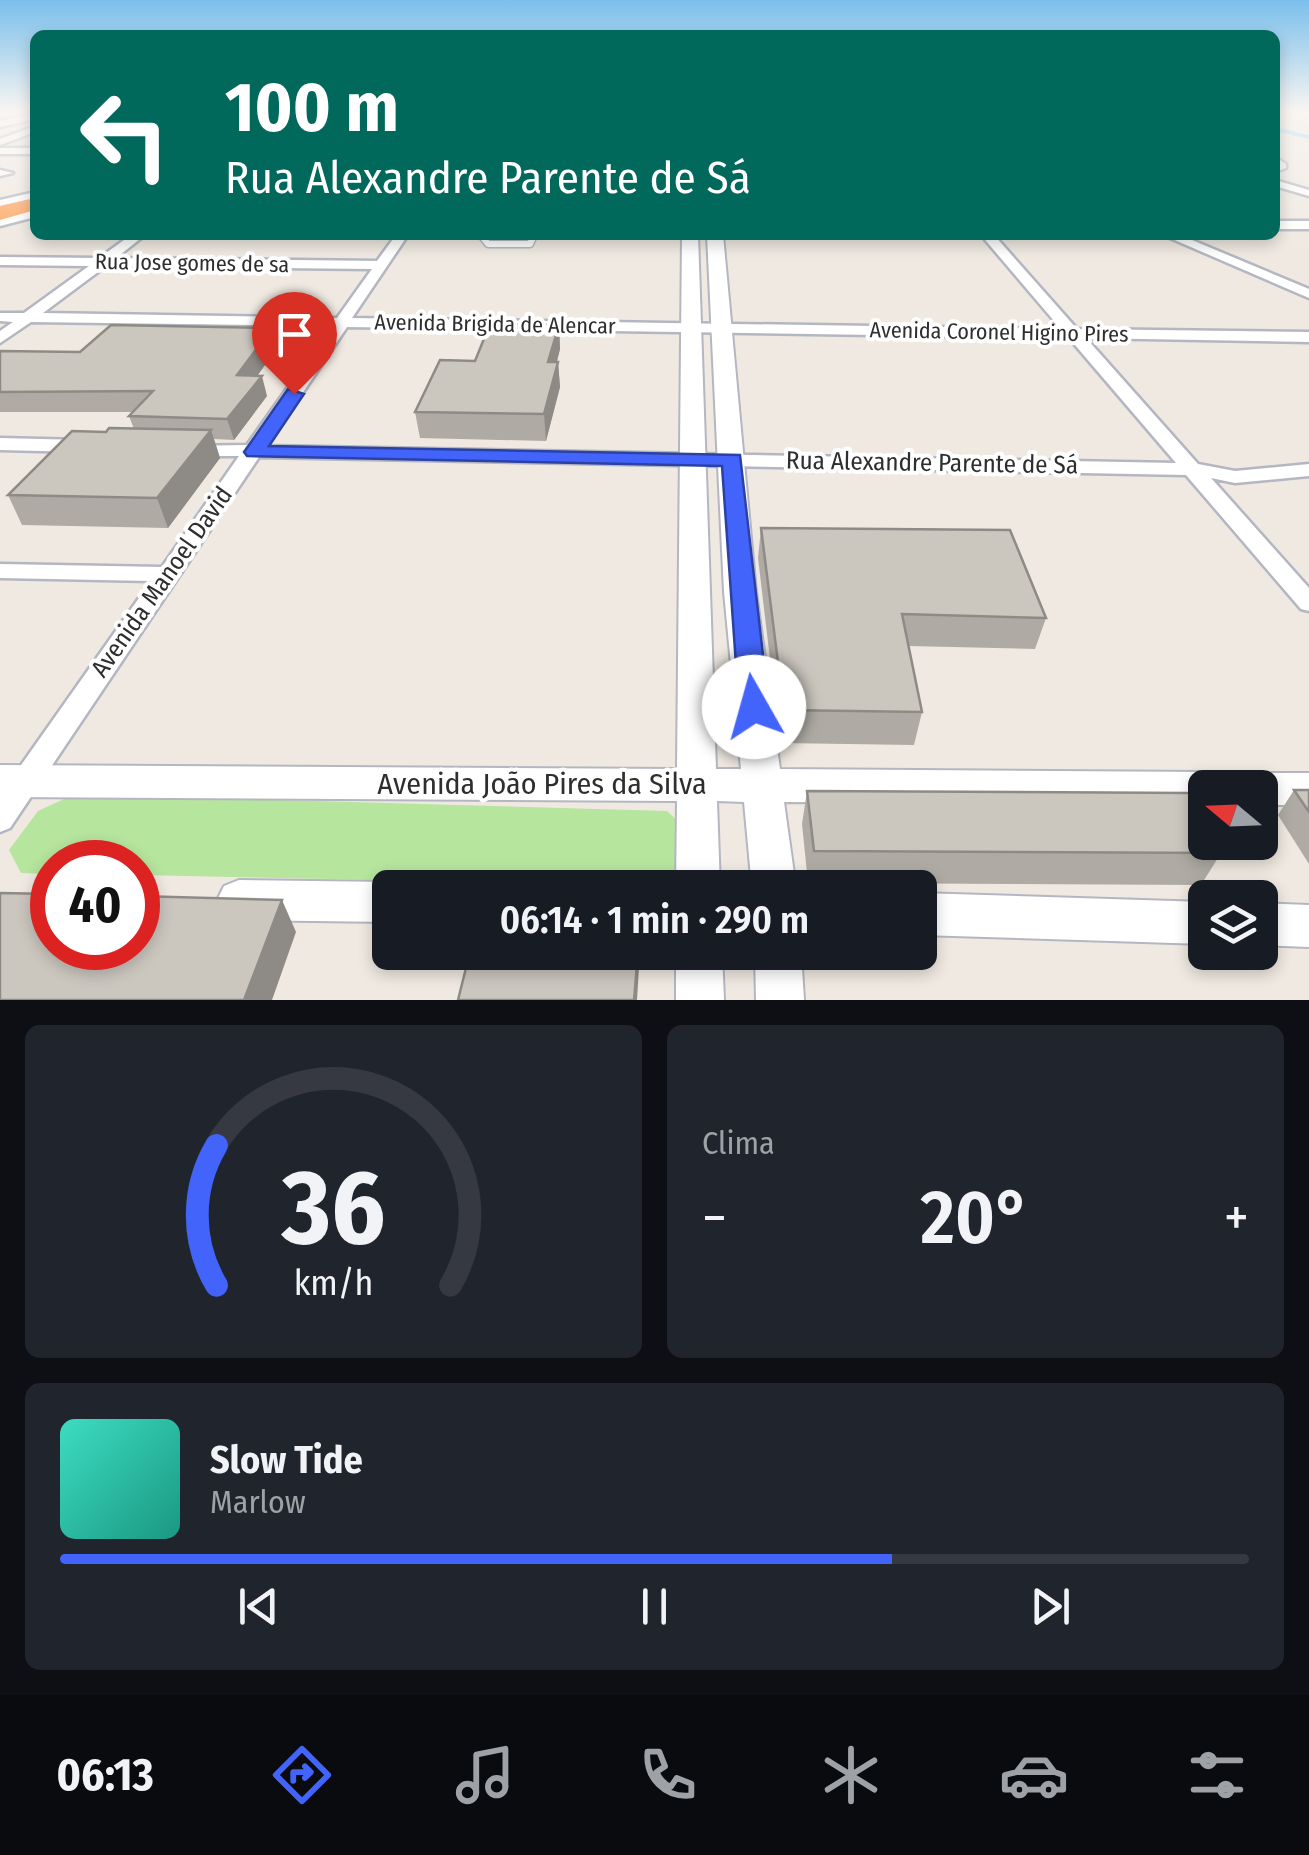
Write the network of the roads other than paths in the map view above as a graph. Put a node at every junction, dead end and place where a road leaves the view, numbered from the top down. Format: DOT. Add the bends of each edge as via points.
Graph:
graph roads {
  1 [pos="1280,174"];
  2 [pos="1309,190"];
  3 [pos="9,207"];
  4 [pos="0,222"];
  5 [pos="1280,225"];
  6 [pos="1309,226"];
  7 [pos="132,240"];
  8 [pos="399,240"];
  9 [pos="485,240"];
  10 [pos="532,240"];
  11 [pos="690,240"];
  12 [pos="716,240"];
  13 [pos="991,240"];
  14 [pos="1182,240"];
  15 [pos="0,261"];
  16 [pos="102,262"];
  17 [pos="383,265"];
  18 [pos="691,270"];
  19 [pos="717,270"];
  20 [pos="1309,294"];
  21 [pos="28,318"];
  22 [pos="177,326"];
  23 [pos="338,328"];
  24 [pos="2,329"];
  25 [pos="690,333"];
  26 [pos="722,334"];
  27 [pos="1245,336"];
  28 [pos="1309,337"];
  29 [pos="1077,340"];
  30 [pos="1262,349"];
  31 [pos="1309,349"];
  32 [pos="726,394"];
  33 [pos="691,395"];
  34 [pos="0,444"];
  35 [pos="98,447"];
  36 [pos="176,449"];
  37 [pos="255,452"];
  38 [pos="692,459"];
  39 [pos="732,459"];
  40 [pos="1193,469"];
  41 [pos="1309,470"];
  42 [pos="0,571"];
  43 [pos="165,574"];
  44 [pos="740,592"];
  45 [pos="696,594"];
  46 [pos="1309,604"];
  47 [pos="13,782"];
  48 [pos="698,782"];
  49 [pos="763,784"];
  50 [pos="1188,788"];
  51 [pos="1278,789"];
  52 [pos="1309,789"];
  53 [pos="0,818"];
  54 [pos="698,870"];
  55 [pos="772,870"];
  56 [pos="193,899"];
  57 [pos="372,902"];
  58 [pos="937,914"];
  59 [pos="1188,922"];
  60 [pos="1278,925"];
  61 [pos="1309,926"];
  62 [pos="699,970"];
  63 [pos="779,970"];
  64 [pos="700,1000"];
  65 [pos="780,1000"];
  1 -- 2 [label="street"];
  3 -- 4 [label="street"];
  5 -- 6 [label="street"];
  7 -- 16 [label="street"];
  8 -- 17 [label="street, Avenida Manoel David"];
  9 -- 10 [label="lane"];
  11 -- 18 [label="street"];
  12 -- 19 [label="street"];
  13 -- 29 [label="street"];
  14 -- 20 [label="street"];
  15 -- 16 [label="street, Rua Jose gomes de sa"];
  16 -- 17 [label="street, Rua Jose gomes de sa"];
  16 -- 21 [label="street"];
  17 -- 23 [label="street, Avenida Manoel David"];
  18 -- 19 [label="street"];
  18 -- 25 [label="street"];
  19 -- 26 [label="street"];
  21 -- 22 [label="street, Avenida Brigida de Alencar"];
  21 -- 24 [label="street, Avenida Brigida de Alencar"];
  22 -- 23 [label="street, Avenida Brigida de Alencar"];
  22 -- 24 [label="street, Avenida Brigida de Alencar"];
  23 -- 25 [label="street, Avenida Brigida de Alencar"];
  23 -- 37 [label="street, Avenida Manoel David"];
  25 -- 26 [label="street, Avenida Coronel Higino Pires"];
  25 -- 33 [label="street"];
  26 -- 29 [label="street, Avenida Coronel Higino Pires"];
  26 -- 32 [label="street"];
  27 -- 28 [label="street, Avenida Coronel Higino Pires"];
  27 -- 29 [label="street, Avenida Coronel Higino Pires"];
  27 -- 30 [label="street"];
  29 -- 30 [label="street, Avenida Coronel Higino Pires"];
  29 -- 40 [label="street"];
  30 -- 31 [label="street, Avenida Coronel Higino Pires"];
  32 -- 33 [label="street"];
  32 -- 39 [label="street"];
  33 -- 38 [label="street"];
  34 -- 35 [label="street"];
  36 -- 37 [label="street, Rua Alexandre Parente de Sá"];
  37 -- 38 [label="street, Rua Alexandre Parente de Sá"];
  37 -- 43 [label="street, Avenida Manoel David"];
  38 -- 39 [label="street, Rua Alexandre Parente de Sá"];
  38 -- 45 [label="street"];
  39 -- 40 [label="street, Rua Alexandre Parente de Sá"];
  39 -- 44 [label="street"];
  40 -- 41 [label="street, Rua Alexandre Parente de Sá" via="1236,477"];
  40 -- 46 [label="street"];
  42 -- 43 [label="street"];
  43 -- 47 [label="street, Avenida Manoel David"];
  44 -- 45 [label="street"];
  44 -- 49 [label="street"];
  45 -- 48 [label="street"];
  47 -- 48 [label="street, Avenida João Pires da Silva"];
  47 -- 53 [label="street, Avenida Manoel David"];
  48 -- 49 [label="street, Avenida João Pires da Silva"];
  48 -- 54 [label="street"];
  49 -- 50 [label="street, Avenida João Pires da Silva"];
  49 -- 55 [label="street"];
  51 -- 52 [label="street"];
  56 -- 57 [label="street"];
  58 -- 59 [label="street"];
  60 -- 61 [label="street"];
  62 -- 64 [label="street"];
  63 -- 65 [label="street"];
}
